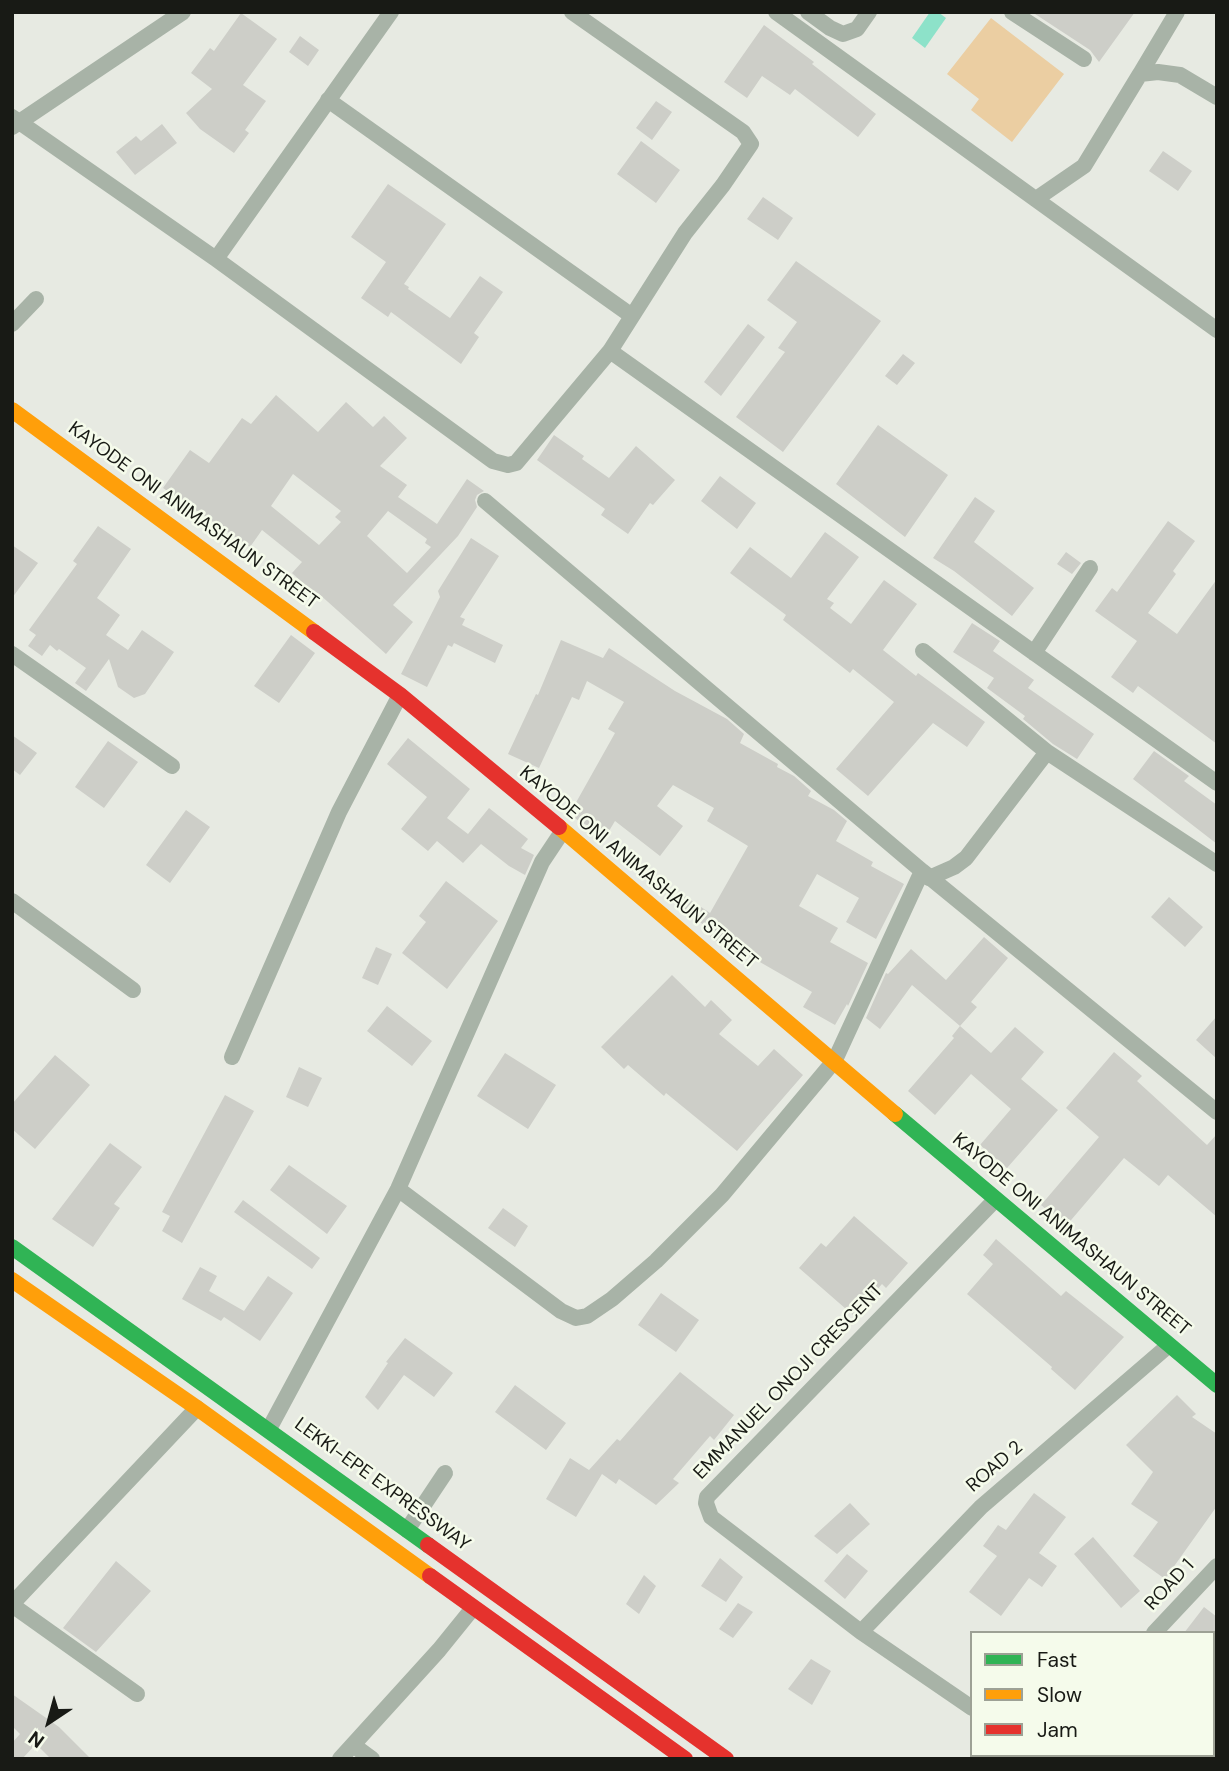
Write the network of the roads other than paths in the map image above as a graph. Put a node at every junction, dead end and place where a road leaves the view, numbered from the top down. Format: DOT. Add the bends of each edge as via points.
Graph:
graph roads {
  1 [pos="183,12"];
  2 [pos="391,12"];
  3 [pos="572,12"];
  4 [pos="776,12"];
  5 [pos="807,12"];
  6 [pos="869,12"];
  7 [pos="1012,12"];
  8 [pos="1177,12"];
  9 [pos="1084,59"];
  10 [pos="1140,74"];
  11 [pos="1217,97"];
  12 [pos="328,100"];
  13 [pos="15,122"];
  14 [pos="1036,199"];
  15 [pos="216,259"];
  16 [pos="36,299"];
  17 [pos="632,316"];
  18 [pos="12,324"];
  19 [pos="1217,330"];
  20 [pos="610,351"];
  21 [pos="12,410"];
  22 [pos="485,501"];
  23 [pos="1090,568"];
  24 [pos="923,651"];
  25 [pos="1034,653"];
  26 [pos="12,654"];
  27 [pos="400,695"];
  28 [pos="1046,752"];
  29 [pos="172,766"];
  30 [pos="1217,783"];
  31 [pos="562,832"];
  32 [pos="1217,864"];
  33 [pos="926,874"];
  34 [pos="12,901"];
  35 [pos="133,990"];
  36 [pos="233,1056"];
  37 [pos="835,1060"];
  38 [pos="1217,1112"];
  39 [pos="398,1189"];
  40 [pos="995,1200"];
  41 [pos="12,1247"];
  42 [pos="12,1280"];
  43 [pos="1168,1346"];
  44 [pos="1217,1385"];
  45 [pos="197,1408"];
  46 [pos="269,1429"];
  47 [pos="445,1473"];
  48 [pos="407,1530"];
  49 [pos="1217,1566"];
  50 [pos="12,1604"];
  51 [pos="473,1608"];
  52 [pos="1156,1631"];
  53 [pos="861,1632"];
  54 [pos="137,1694"];
  55 [pos="970,1707"];
  56 [pos="353,1745"];
  57 [pos="340,1759"];
  58 [pos="372,1759"];
  59 [pos="685,1759"];
  60 [pos="726,1759"];
  1 -- 13 [label="street"];
  2 -- 12 [label="street"];
  3 -- 17 [label="street" via="743,132 751,144 685,233"];
  4 -- 14 [label="street"];
  5 -- 6 [label="street" via="843,34 858,29"];
  7 -- 9 [label="street"];
  8 -- 10 [label="street"];
  10 -- 11 [label="street" via="1180,75"];
  10 -- 14 [label="street" via="1084,166"];
  12 -- 15 [label="street"];
  12 -- 17 [label="street"];
  13 -- 15 [label="street"];
  14 -- 19 [label="street"];
  15 -- 20 [label="street" via="502,465 516,463"];
  16 -- 18 [label="street"];
  17 -- 20 [label="street"];
  20 -- 25 [label="street"];
  21 -- 27 [label="main road, KAYODE ONI ANIMASHAUN STREET"];
  22 -- 33 [label="street"];
  23 -- 25 [label="street"];
  24 -- 28 [label="street"];
  25 -- 30 [label="street"];
  26 -- 29 [label="street"];
  27 -- 31 [label="main road, KAYODE ONI ANIMASHAUN STREET"];
  27 -- 36 [label="street" via="339,812"];
  28 -- 32 [label="street"];
  28 -- 33 [label="street" via="966,858 954,867"];
  31 -- 37 [label="main road, KAYODE ONI ANIMASHAUN STREET"];
  31 -- 39 [label="street" via="542,862"];
  33 -- 37 [label="street"];
  33 -- 38 [label="street"];
  34 -- 35 [label="street"];
  37 -- 39 [label="street" via="722,1195 656,1261 587,1316 576,1318 561,1311"];
  37 -- 40 [label="main road, KAYODE ONI ANIMASHAUN STREET"];
  39 -- 46 [label="street"];
  40 -- 43 [label="main road, KAYODE ONI ANIMASHAUN STREET"];
  40 -- 53 [label="street, EMMANUEL ONOJI CRESCENT" via="707,1497 710,1517"];
  41 -- 46 [label="main road, LEKKI-EPE EXPRESSWAY"];
  42 -- 45 [label="main road"];
  43 -- 44 [label="main road, KAYODE ONI ANIMASHAUN STREET"];
  43 -- 53 [label="street, ROAD 2" via="981,1507"];
  45 -- 50 [label="street"];
  45 -- 51 [label="main road"];
  46 -- 48 [label="main road, LEKKI-EPE EXPRESSWAY"];
  47 -- 48 [label="street"];
  48 -- 60 [label="main road, LEKKI-EPE EXPRESSWAY"];
  49 -- 52 [label="street, ROAD 1"];
  50 -- 54 [label="street"];
  51 -- 56 [label="street"];
  51 -- 59 [label="main road"];
  53 -- 55 [label="street, EMMANUEL ONOJI CRESCENT"];
  56 -- 57 [label="street"];
  56 -- 58 [label="street"];
}
